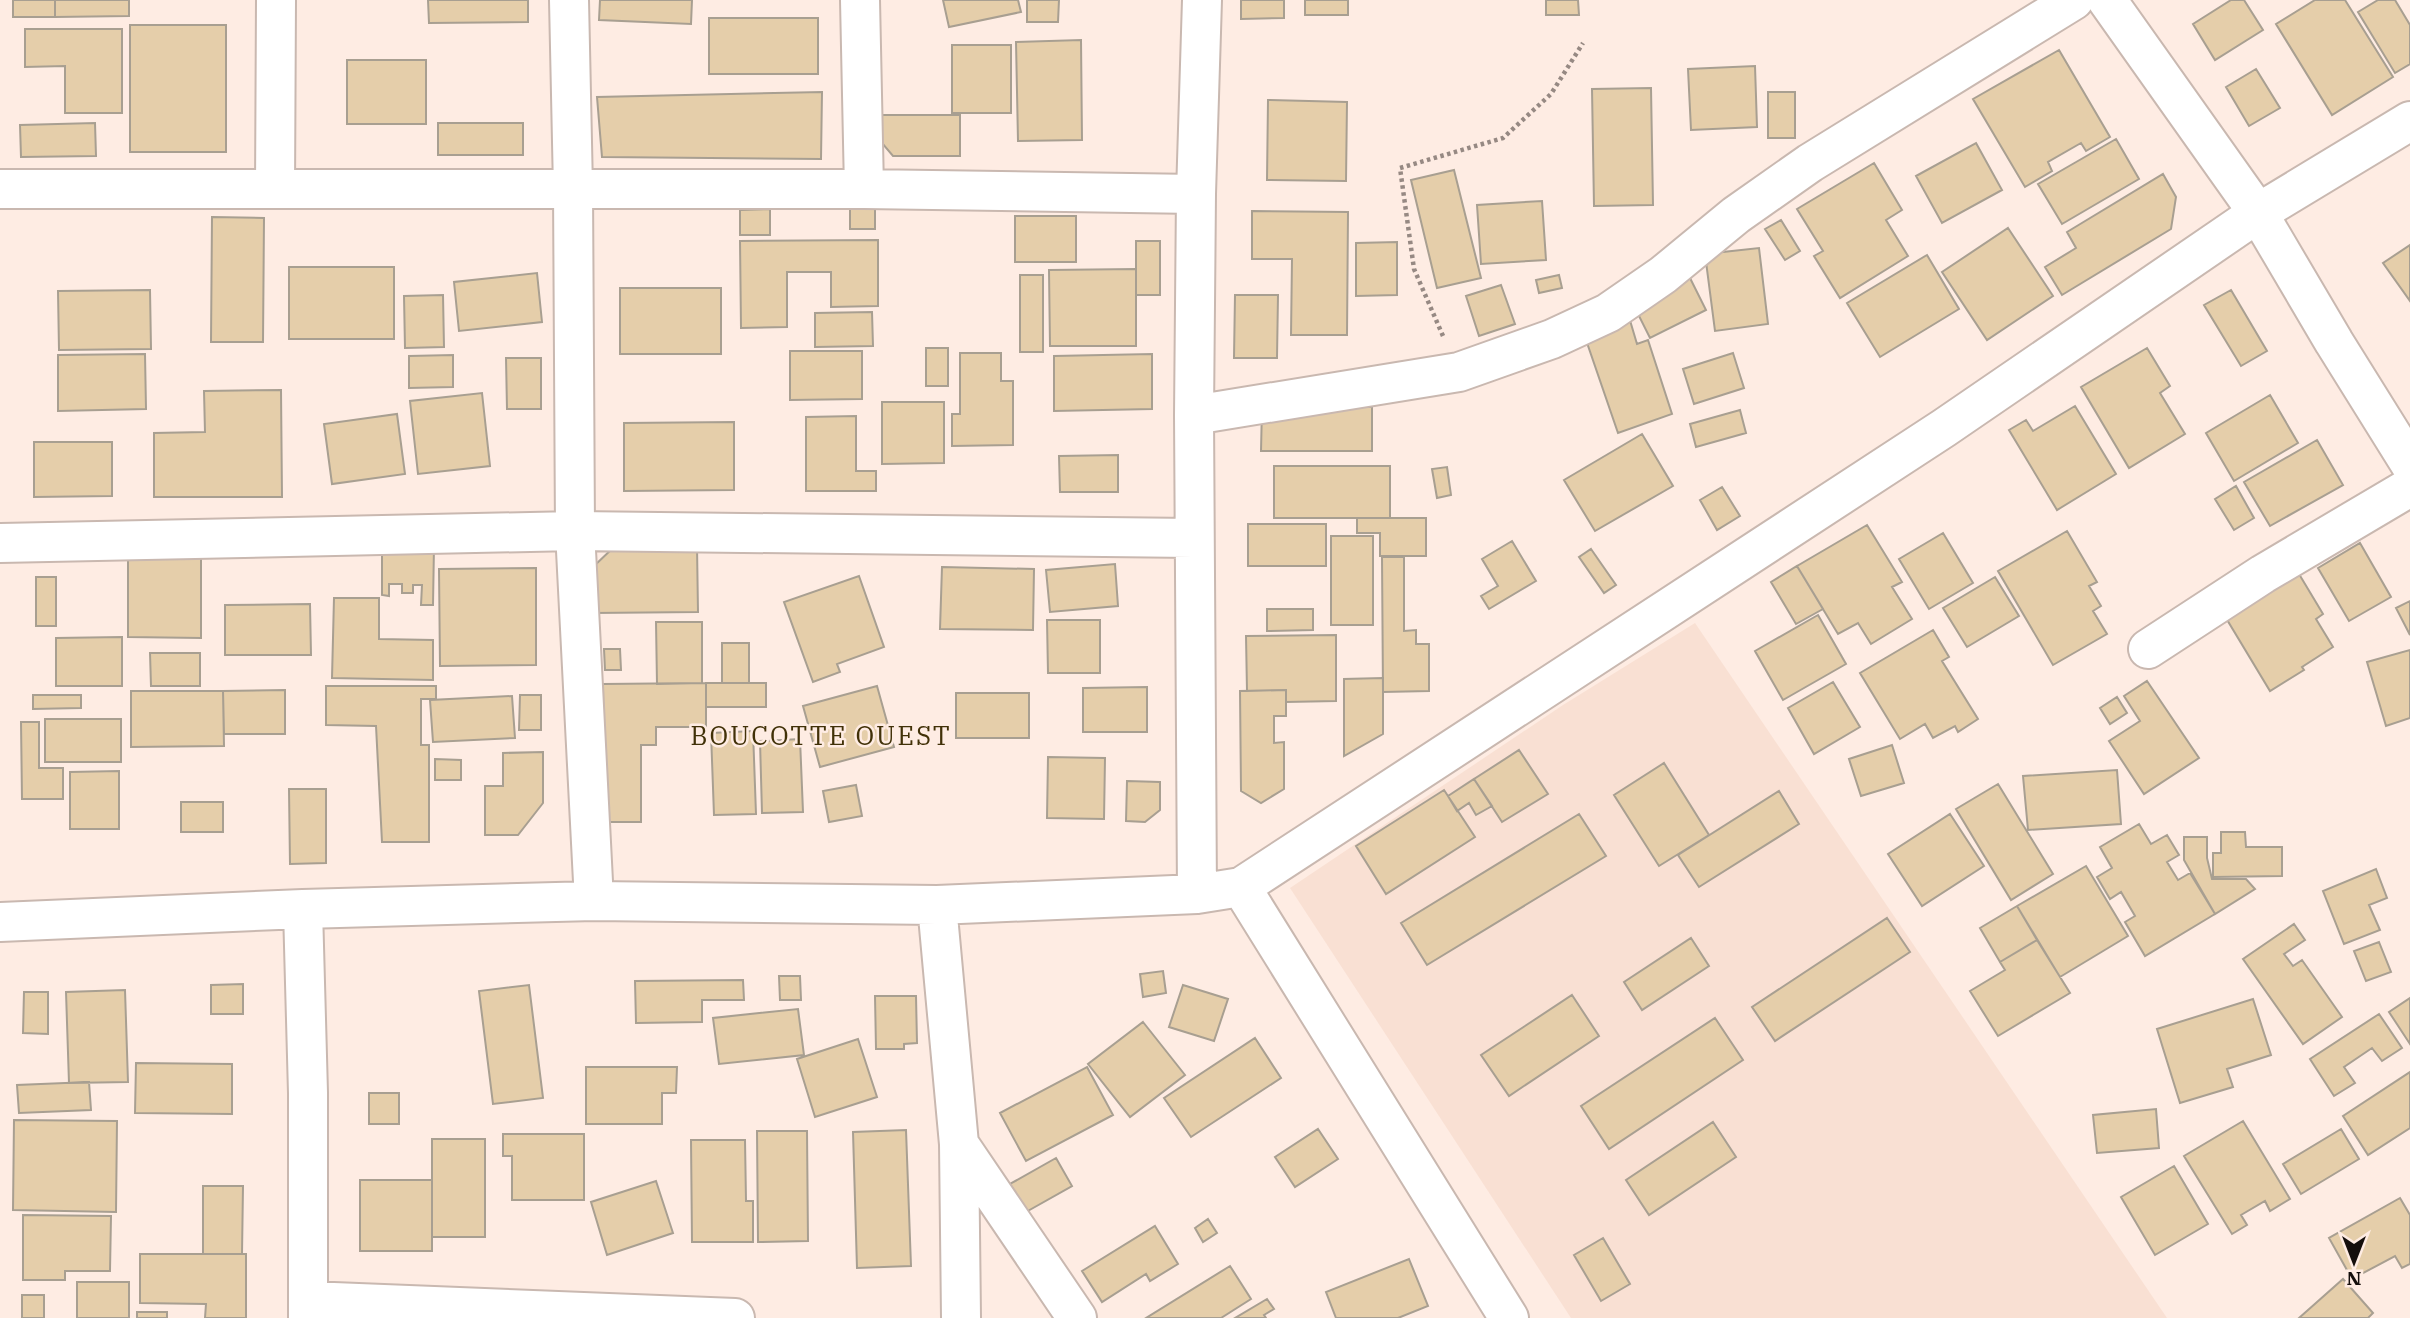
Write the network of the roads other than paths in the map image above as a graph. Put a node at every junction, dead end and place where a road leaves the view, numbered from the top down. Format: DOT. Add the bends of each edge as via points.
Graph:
graph roads {
  1 [pos="276,0"];
  2 [pos="569,0"];
  3 [pos="860,0"];
  4 [pos="1202,0"];
  5 [pos="2074,0"];
  6 [pos="2107,0"];
  7 [pos="2410,121"];
  8 [pos="0,188"];
  9 [pos="275,188"];
  10 [pos="573,188"];
  11 [pos="864,189"];
  12 [pos="1196,194"];
  13 [pos="2258,213"];
  14 [pos="1194,415"];
  15 [pos="2410,464"];
  16 [pos="2410,487"];
  17 [pos="575,531"];
  18 [pos="1193,538"];
  19 [pos="0,543"];
  20 [pos="2148,649"];
  21 [pos="1241,887"];
  22 [pos="1197,894"];
  23 [pos="594,901"];
  24 [pos="937,905"];
  25 [pos="303,909"];
  26 [pos="0,922"];
  27 [pos="959,1144"];
  28 [pos="308,1310"];
  29 [pos="735,1318"];
  30 [pos="961,1318"];
  31 [pos="1077,1318"];
  32 [pos="1509,1318"];
  1 -- 9 [label="street"];
  2 -- 10 [label="street"];
  3 -- 11 [label="street"];
  4 -- 12 [label="street"];
  5 -- 14 [label="street" via="1810,163 1608,313 1552,339 1459,372"];
  6 -- 13 [label="street"];
  7 -- 13 [label="street"];
  8 -- 9 [label="street"];
  9 -- 10 [label="street"];
  10 -- 11 [label="street"];
  10 -- 17 [label="street"];
  11 -- 12 [label="street"];
  12 -- 14 [label="street"];
  13 -- 15 [label="street"];
  13 -- 21 [label="street" via="1944,428"];
  14 -- 18 [label="street"];
  16 -- 20 [label="street"];
  17 -- 18 [label="street"];
  17 -- 19 [label="street"];
  17 -- 23 [label="street"];
  18 -- 22 [label="street"];
  21 -- 22 [label="street"];
  21 -- 32 [label="street"];
  22 -- 24 [label="street"];
  23 -- 24 [label="street"];
  23 -- 25 [label="street"];
  24 -- 27 [label="street"];
  25 -- 26 [label="street"];
  25 -- 28 [label="street"];
  27 -- 30 [label="street"];
  27 -- 31 [label="street"];
  28 -- 29 [label="street"];
}
